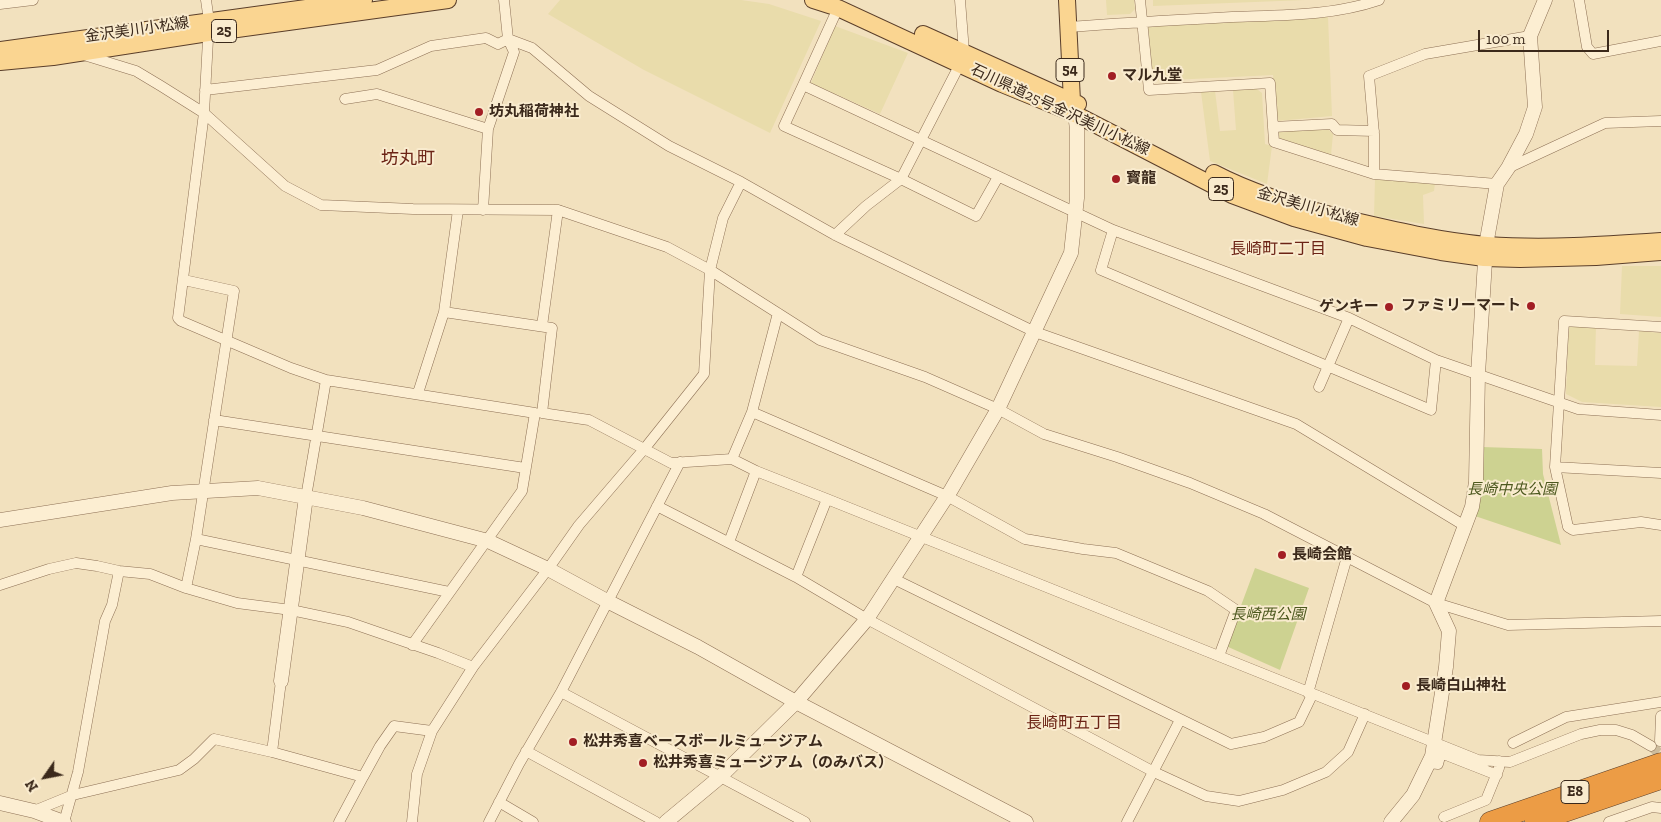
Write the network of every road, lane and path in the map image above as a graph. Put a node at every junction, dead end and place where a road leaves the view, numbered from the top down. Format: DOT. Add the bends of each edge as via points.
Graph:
graph roads {
  1 [pos="33,0"];
  2 [pos="206,0"];
  3 [pos="364,0"];
  4 [pos="448,0"];
  5 [pos="504,0"];
  6 [pos="813,0"];
  7 [pos="960,0"];
  8 [pos="1066,0"];
  9 [pos="1140,0"];
  10 [pos="1379,0"];
  11 [pos="1545,0"];
  12 [pos="1579,0"];
  13 [pos="0,4"];
  14 [pos="842,4"];
  15 [pos="1142,21"];
  16 [pos="208,27"];
  17 [pos="1068,27"];
  18 [pos="1530,36"];
  19 [pos="508,39"];
  20 [pos="1661,42"];
  21 [pos="0,50"];
  22 [pos="76,53"];
  23 [pos="962,58"];
  24 [pos="0,62"];
  25 [pos="803,86"];
  26 [pos="205,90"];
  27 [pos="345,99"];
  28 [pos="1074,107"];
  29 [pos="204,113"];
  30 [pos="1661,121"];
  31 [pos="1273,127"];
  32 [pos="488,129"];
  33 [pos="1374,131"];
  34 [pos="920,140"];
  35 [pos="1508,168"];
  36 [pos="1374,174"];
  37 [pos="998,177"];
  38 [pos="901,179"];
  39 [pos="741,182"];
  40 [pos="1497,184"];
  41 [pos="458,210"];
  42 [pos="483,210"];
  43 [pos="558,210"];
  44 [pos="1075,213"];
  45 [pos="1114,230"];
  46 [pos="835,234"];
  47 [pos="1661,241"];
  48 [pos="1485,251"];
  49 [pos="1661,252"];
  50 [pos="710,270"];
  51 [pos="184,280"];
  52 [pos="444,312"];
  53 [pos="778,313"];
  54 [pos="1349,318"];
  55 [pos="542,326"];
  56 [pos="1661,327"];
  57 [pos="1035,332"];
  58 [pos="225,341"];
  59 [pos="1436,360"];
  60 [pos="1328,365"];
  61 [pos="1478,374"];
  62 [pos="326,380"];
  63 [pos="1319,387"];
  64 [pos="418,393"];
  65 [pos="1559,402"];
  66 [pos="998,409"];
  67 [pos="752,412"];
  68 [pos="1661,415"];
  69 [pos="214,420"];
  70 [pos="317,436"];
  71 [pos="645,448"];
  72 [pos="732,459"];
  73 [pos="680,462"];
  74 [pos="1555,467"];
  75 [pos="525,468"];
  76 [pos="756,471"];
  77 [pos="1661,473"];
  78 [pos="203,490"];
  79 [pos="947,496"];
  80 [pos="306,497"];
  81 [pos="827,499"];
  82 [pos="657,506"];
  83 [pos="0,520"];
  84 [pos="1661,525"];
  85 [pos="1465,526"];
  86 [pos="921,537"];
  87 [pos="196,539"];
  88 [pos="488,541"];
  89 [pos="728,542"];
  90 [pos="1346,557"];
  91 [pos="298,559"];
  92 [pos="548,569"];
  93 [pos="119,571"];
  94 [pos="796,577"];
  95 [pos="894,579"];
  96 [pos="0,585"];
  97 [pos="186,588"];
  98 [pos="449,592"];
  99 [pos="607,601"];
  100 [pos="1436,603"];
  101 [pos="291,610"];
  102 [pos="867,619"];
  103 [pos="1661,621"];
  104 [pos="412,645"];
  105 [pos="1219,656"];
  106 [pos="473,667"];
  107 [pos="281,681"];
  108 [pos="561,692"];
  109 [pos="1310,694"];
  110 [pos="796,702"];
  111 [pos="1661,702"];
  112 [pos="1365,714"];
  113 [pos="1661,716"];
  114 [pos="1180,720"];
  115 [pos="432,731"];
  116 [pos="1434,743"];
  117 [pos="1513,743"];
  118 [pos="526,751"];
  119 [pos="1658,751"];
  120 [pos="272,752"];
  121 [pos="1499,761"];
  122 [pos="1429,763"];
  123 [pos="1154,772"];
  124 [pos="1496,775"];
  125 [pos="363,777"];
  126 [pos="720,777"];
  127 [pos="1661,779"];
  128 [pos="1661,785"];
  129 [pos="73,795"];
  130 [pos="499,802"];
  131 [pos="0,803"];
  132 [pos="1661,808"];
  133 [pos="34,811"];
  134 [pos="1444,817"];
  135 [pos="64,822"];
  136 [pos="339,822"];
  137 [pos="412,822"];
  138 [pos="489,822"];
  139 [pos="533,822"];
  140 [pos="656,822"];
  141 [pos="666,822"];
  142 [pos="805,822"];
  143 [pos="1026,822"];
  144 [pos="1127,822"];
  145 [pos="1391,822"];
  146 [pos="1490,822"];
  147 [pos="1535,822"];
  148 [pos="1548,822"];
  149 [pos="1609,822"];
  1 -- 13 [label="street"];
  2 -- 16 [label="street"];
  3 -- 16 [label="main road, 金沢美川小松線 / 25"];
  4 -- 16 [label="main road, 25"];
  5 -- 19 [label="street"];
  6 -- 14 [label="main road, 石川県道25号金沢美川小松線 / 25"];
  7 -- 23 [label="street"];
  8 -- 17 [label="main road, 54"];
  9 -- 15 [label="street"];
  10 -- 15 [label="street" via="1356,8 1316,14"];
  11 -- 18 [label="street"];
  12 -- 20 [label="street" via="1587,47 1593,54"];
  14 -- 23 [label="main road, 石川県道25号金沢美川小松線 / 25"];
  14 -- 25 [label="street"];
  15 -- 17 [label="street"];
  15 -- 31 [label="street" via="1149,90 1270,83"];
  16 -- 21 [label="main road, 金沢美川小松線 / 25"];
  16 -- 22 [label="main road, 25"];
  16 -- 26 [label="street"];
  17 -- 28 [label="main road, 54"];
  18 -- 33 [label="street" via="1425,54 1369,76"];
  18 -- 35 [label="street" via="1535,107 1526,134"];
  19 -- 26 [label="street" via="498,44 486,38 431,46 377,70"];
  19 -- 32 [label="street" via="514,52"];
  19 -- 39 [label="street" via="532,48 589,96 669,146"];
  22 -- 24 [label="main road, 25"];
  22 -- 29 [label="street" via="136,71"];
  23 -- 28 [label="main road, 石川県道25号金沢美川小松線 / 25" via="1002,84"];
  23 -- 34 [label="street"];
  25 -- 34 [label="street"];
  25 -- 38 [label="street" via="784,126"];
  26 -- 29 [label="street"];
  27 -- 32 [label="street" via="377,94"];
  28 -- 44 [label="street" via="1077,138"];
  28 -- 48 [label="main road, 石川県道25号金沢美川小松線 / 25" via="1232,195 1294,218 1367,238 1441,252"];
  29 -- 41 [label="street" via="285,186 321,205"];
  29 -- 51 [label="street"];
  30 -- 35 [label="street" via="1605,123"];
  31 -- 33 [label="street" via="1332,124 1337,130"];
  31 -- 36 [label="street" via="1274,142"];
  32 -- 42 [label="street"];
  33 -- 36 [label="street"];
  34 -- 37 [label="street"];
  34 -- 38 [label="street"];
  35 -- 40 [label="street"];
  36 -- 40 [label="street"];
  37 -- 38 [label="street" via="976,216"];
  37 -- 44 [label="street"];
  38 -- 46 [label="street"];
  39 -- 46 [label="street"];
  39 -- 50 [label="street" via="723,218"];
  40 -- 48 [label="street"];
  41 -- 42 [label="street"];
  41 -- 52 [label="street"];
  42 -- 43 [label="street"];
  43 -- 50 [label="street" via="667,247"];
  43 -- 55 [label="street"];
  44 -- 45 [label="street"];
  44 -- 57 [label="street" via="1070,253"];
  45 -- 54 [label="street"];
  45 -- 60 [label="street" via="1101,270"];
  46 -- 57 [label="street"];
  47 -- 48 [label="main road, 25"];
  48 -- 49 [label="main road, 石川県道25号金沢美川小松線 / 25" via="1520,259"];
  48 -- 61 [label="street"];
  50 -- 53 [label="street"];
  50 -- 71 [label="street" via="704,374"];
  51 -- 58 [label="street" via="178,318"];
  51 -- 58 [label="street" via="234,291"];
  52 -- 55 [label="street"];
  52 -- 64 [label="street"];
  53 -- 66 [label="street" via="820,340 924,377"];
  53 -- 67 [label="street"];
  54 -- 59 [label="street"];
  54 -- 60 [label="street"];
  55 -- 71 [label="street" via="552,328 542,413 589,420"];
  56 -- 65 [label="street" via="1564,321"];
  57 -- 66 [label="street"];
  57 -- 85 [label="street" via="1296,424"];
  58 -- 62 [label="street"];
  58 -- 69 [label="street"];
  59 -- 60 [label="street" via="1431,410"];
  59 -- 61 [label="street"];
  60 -- 63 [label="street"];
  61 -- 65 [label="street"];
  61 -- 85 [label="street" via="1476,482"];
  62 -- 64 [label="street"];
  62 -- 70 [label="street"];
  64 -- 75 [label="street" via="535,413"];
  65 -- 68 [label="street" via="1578,409"];
  65 -- 74 [label="street"];
  66 -- 79 [label="street"];
  66 -- 90 [label="street" via="1044,434 1181,480 1264,514"];
  67 -- 72 [label="street"];
  67 -- 79 [label="street"];
  69 -- 70 [label="street"];
  69 -- 78 [label="street"];
  70 -- 75 [label="street"];
  70 -- 80 [label="street"];
  71 -- 73 [label="street" via="672,463"];
  71 -- 92 [label="street" via="579,525"];
  72 -- 73 [label="street"];
  72 -- 76 [label="street"];
  73 -- 82 [label="street"];
  74 -- 77 [label="street"];
  74 -- 84 [label="street" via="1568,527 1573,530 1641,522"];
  75 -- 88 [label="street" via="522,491"];
  76 -- 81 [label="street"];
  76 -- 89 [label="street"];
  78 -- 80 [label="street" via="258,488"];
  78 -- 83 [label="street"];
  78 -- 87 [label="street"];
  79 -- 86 [label="street"];
  79 -- 105 [label="street" via="1025,538 1116,553 1208,591 1236,610"];
  80 -- 88 [label="street" via="363,508"];
  80 -- 91 [label="street"];
  81 -- 86 [label="street"];
  81 -- 94 [label="street"];
  82 -- 89 [label="street"];
  82 -- 99 [label="street"];
  85 -- 100 [label="street"];
  86 -- 95 [label="street"];
  86 -- 105 [label="street"];
  87 -- 91 [label="street"];
  87 -- 97 [label="street"];
  88 -- 92 [label="street"];
  88 -- 98 [label="street"];
  89 -- 94 [label="street"];
  90 -- 100 [label="street"];
  90 -- 109 [label="street"];
  91 -- 98 [label="street"];
  91 -- 101 [label="street"];
  92 -- 99 [label="street"];
  92 -- 106 [label="street"];
  93 -- 96 [label="street" via="76,563"];
  93 -- 97 [label="street" via="150,574"];
  93 -- 129 [label="street" via="106,621"];
  94 -- 102 [label="street"];
  95 -- 102 [label="street"];
  95 -- 114 [label="street"];
  97 -- 101 [label="street" via="237,603"];
  98 -- 104 [label="street"];
  99 -- 108 [label="street"];
  99 -- 110 [label="street"];
  100 -- 103 [label="street" via="1508,625"];
  100 -- 116 [label="street" via="1449,631"];
  101 -- 104 [label="street" via="348,622"];
  101 -- 107 [label="street"];
  102 -- 110 [label="street"];
  102 -- 123 [label="street"];
  104 -- 106 [label="street"];
  105 -- 109 [label="street"];
  106 -- 115 [label="street"];
  107 -- 120 [label="street"];
  108 -- 118 [label="street"];
  108 -- 126 [label="street"];
  109 -- 112 [label="street"];
  109 -- 114 [label="street" via="1299,722 1264,737 1231,744"];
  110 -- 126 [label="street"];
  110 -- 143 [label="street"];
  111 -- 117 [label="street" via="1566,717"];
  112 -- 116 [label="street"];
  112 -- 123 [label="street" via="1348,752 1326,772 1283,790 1239,802 1206,796"];
  113 -- 119 [label="street"];
  114 -- 123 [label="street"];
  115 -- 125 [label="street" via="394,726"];
  115 -- 137 [label="street" via="417,774"];
  116 -- 121 [label="street" via="1478,760"];
  116 -- 122 [label="street"];
  118 -- 130 [label="street"];
  118 -- 140 [label="street"];
  119 -- 121 [label="street" via="1632,735 1600,730 1581,734 1510,762"];
  119 -- 146 [label="highway, E8" via="1564,796"];
  120 -- 125 [label="street"];
  120 -- 129 [label="street" via="214,739 179,770"];
  121 -- 124 [label="street"];
  122 -- 124 [label="street" via="1438,764 1441,753"];
  122 -- 145 [label="street" via="1414,794"];
  123 -- 144 [label="street"];
  124 -- 134 [label="street" via="1486,800"];
  125 -- 136 [label="street"];
  126 -- 141 [label="street"];
  126 -- 142 [label="street"];
  127 -- 147 [label="highway, E8"];
  128 -- 148 [label="highway"];
  129 -- 133 [label="street"];
  129 -- 135 [label="street"];
  130 -- 138 [label="street"];
  130 -- 139 [label="street"];
  131 -- 133 [label="street"];
  132 -- 149 [label="street" via="1652,807"];
  133 -- 135 [label="street"];
}
